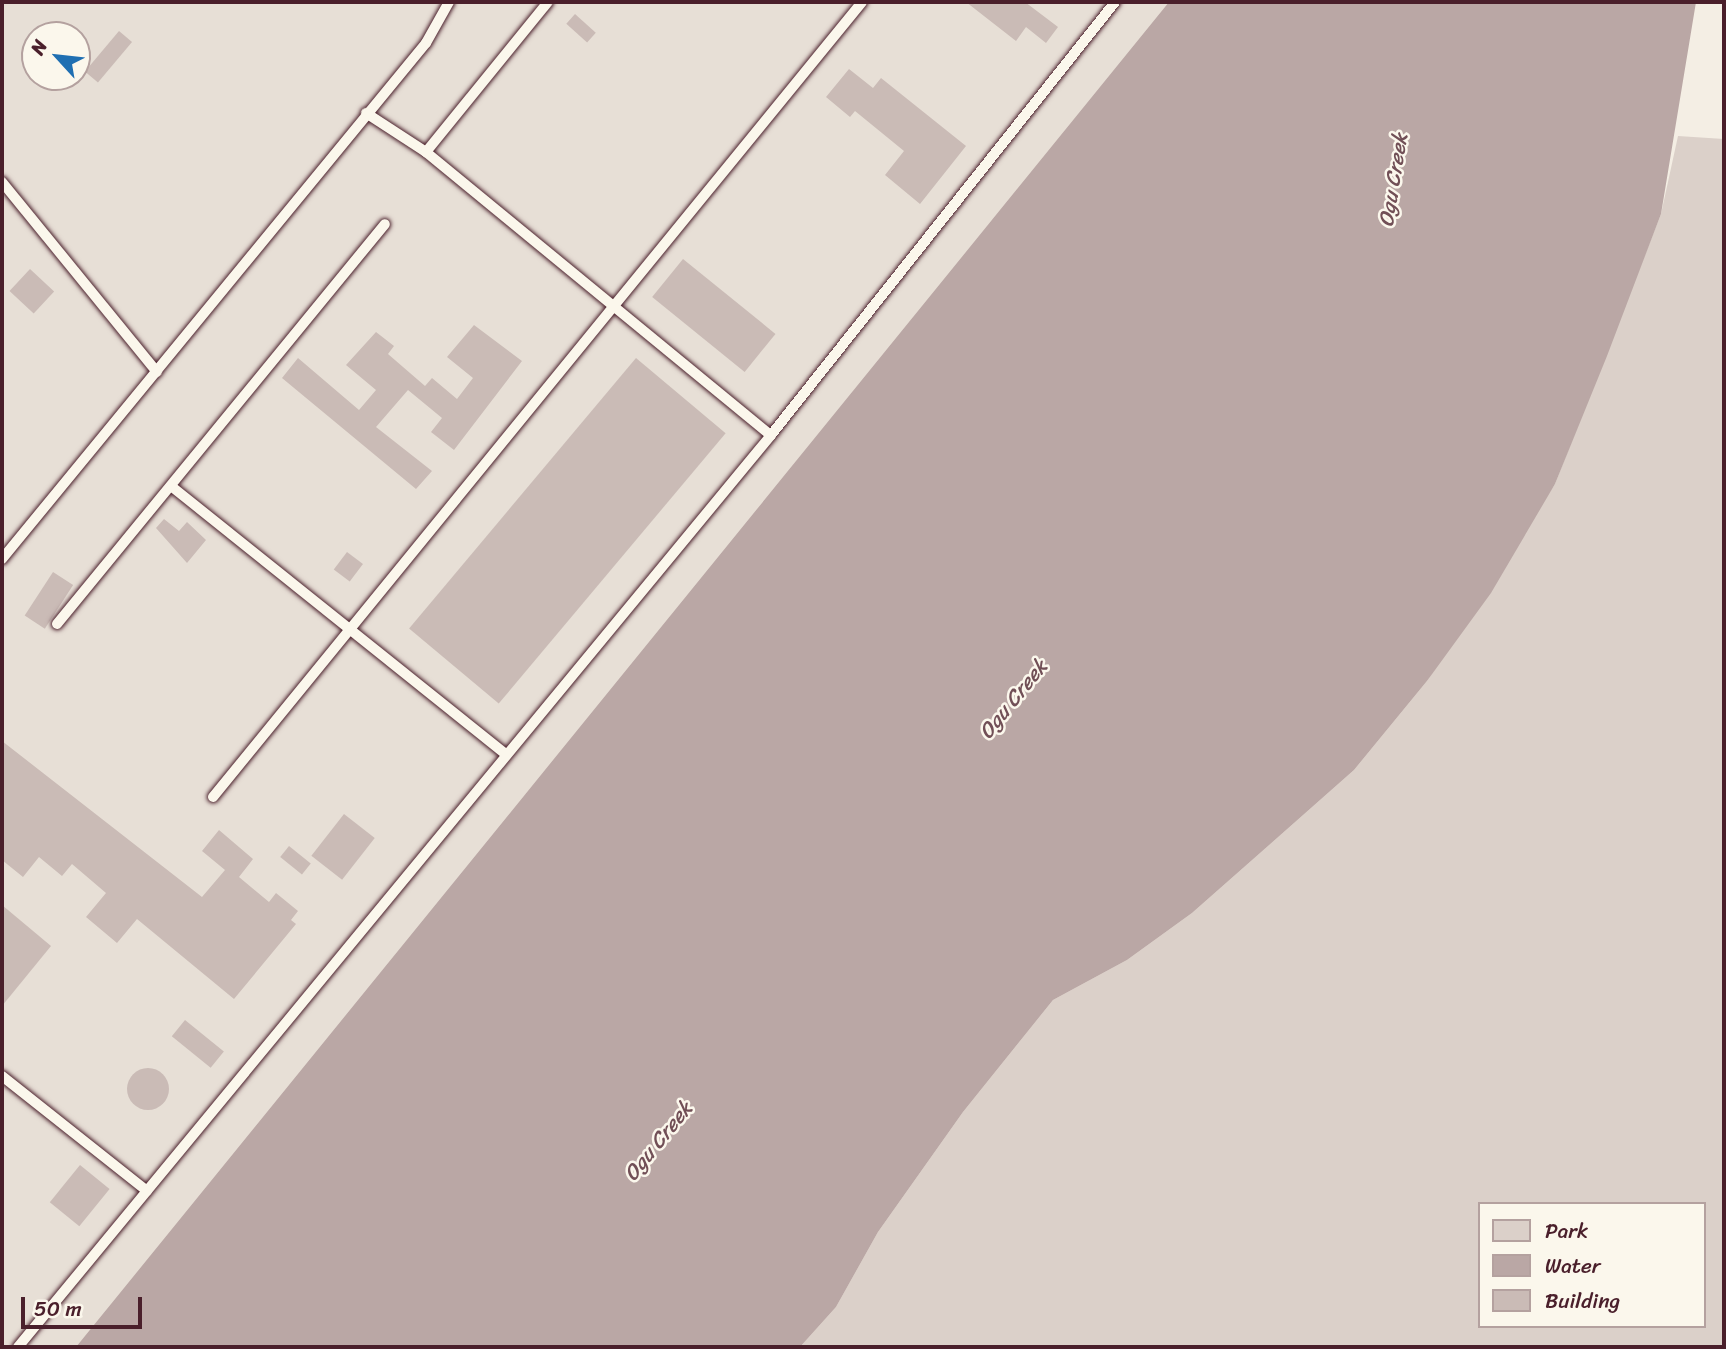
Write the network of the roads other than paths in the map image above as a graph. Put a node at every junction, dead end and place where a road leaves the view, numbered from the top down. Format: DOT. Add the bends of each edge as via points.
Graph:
graph roads {
  1 [pos="449,2"];
  2 [pos="548,2"];
  3 [pos="862,2"];
  4 [pos="1115,2"];
  5 [pos="366,113"];
  6 [pos="426,152"];
  7 [pos="2,182"];
  8 [pos="384,223"];
  9 [pos="615,310"];
  10 [pos="157,372"];
  11 [pos="771,435"];
  12 [pos="171,486"];
  13 [pos="2,559"];
  14 [pos="57,624"];
  15 [pos="355,628"];
  16 [pos="505,754"];
  17 [pos="214,797"];
  18 [pos="2,1076"];
  19 [pos="147,1191"];
  20 [pos="18,1347"];
  1 -- 5 [label="lane" via="426,43"];
  2 -- 6 [label="lane"];
  3 -- 9 [label="lane"];
  4 -- 11 [label="lane"];
  5 -- 6 [label="lane"];
  5 -- 10 [label="lane"];
  6 -- 9 [label="lane"];
  7 -- 10 [label="lane"];
  8 -- 12 [label="lane"];
  9 -- 11 [label="lane"];
  9 -- 15 [label="lane"];
  10 -- 13 [label="lane"];
  11 -- 16 [label="lane"];
  12 -- 14 [label="lane"];
  12 -- 15 [label="lane"];
  15 -- 16 [label="lane"];
  15 -- 17 [label="lane"];
  16 -- 19 [label="lane"];
  18 -- 19 [label="lane"];
  19 -- 20 [label="lane"];
}
